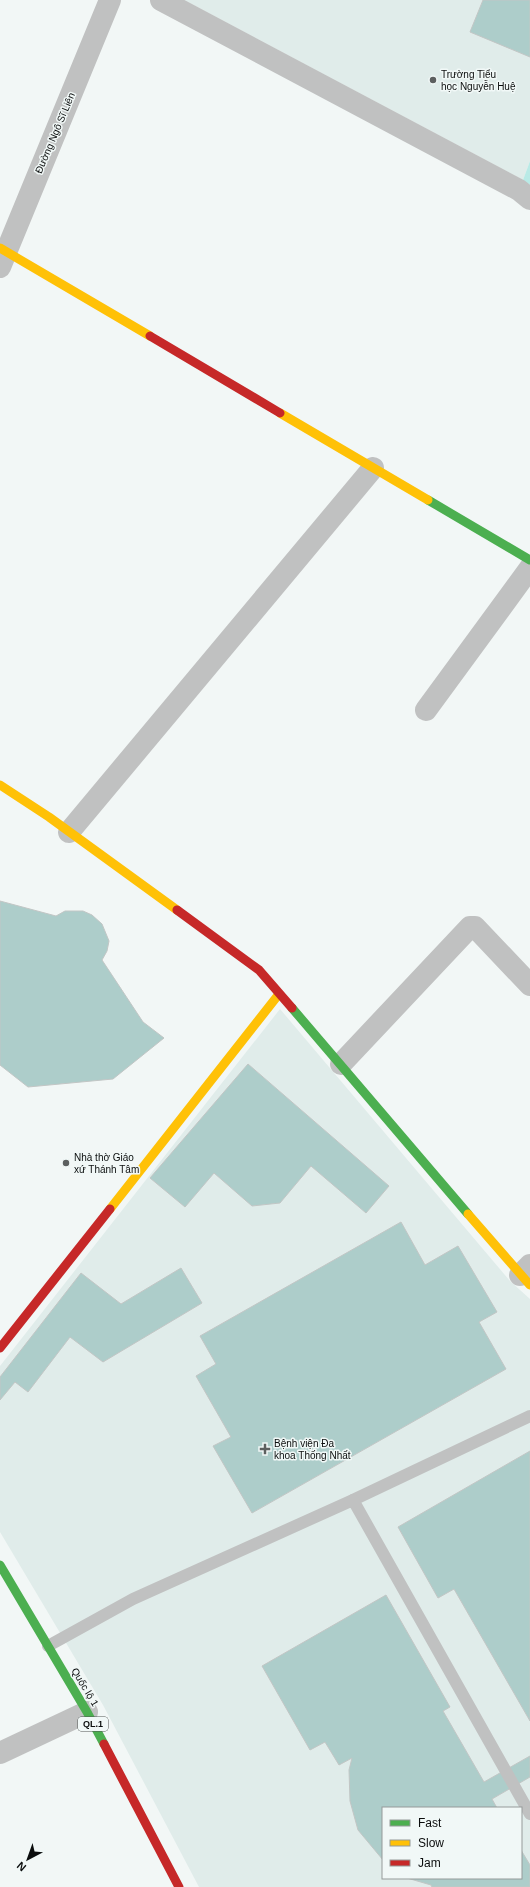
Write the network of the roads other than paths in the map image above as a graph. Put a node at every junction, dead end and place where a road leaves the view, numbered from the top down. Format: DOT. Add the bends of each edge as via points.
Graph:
graph roads {
  1 [pos="110,0"];
  2 [pos="161,0"];
  3 [pos="530,199"];
  4 [pos="2,256"];
  5 [pos="373,468"];
  6 [pos="530,560"];
  7 [pos="530,568"];
  8 [pos="426,710"];
  9 [pos="0,785"];
  10 [pos="69,832"];
  11 [pos="530,984"];
  12 [pos="279,994"];
  13 [pos="341,1064"];
  14 [pos="527,1275"];
  15 [pos="0,1348"];
  16 [pos="530,1416"];
  17 [pos="353,1500"];
  18 [pos="0,1565"];
  19 [pos="48,1646"];
  20 [pos="87,1712"];
  21 [pos="0,1753"];
  22 [pos="530,1814"];
  23 [pos="179,1887"];
  1 -- 4 [label="street, Đường Ngô Sĩ Liên"];
  2 -- 3 [label="street" via="428,140 519,190"];
  4 -- 5 [label="main road"];
  5 -- 6 [label="main road"];
  5 -- 10 [label="street"];
  7 -- 8 [label="street"];
  9 -- 10 [label="main road"];
  10 -- 12 [label="main road" via="259,970"];
  11 -- 13 [label="street" via="473,926"];
  12 -- 13 [label="main road"];
  12 -- 15 [label="main road"];
  13 -- 14 [label="main road"];
  16 -- 17 [label="lane"];
  17 -- 19 [label="lane" via="133,1599"];
  17 -- 22 [label="lane"];
  18 -- 19 [label="main road, Quốc lộ 1 / QL.1"];
  19 -- 20 [label="main road, Quốc lộ 1 / QL.1"];
  20 -- 21 [label="street"];
  20 -- 23 [label="main road, Quốc lộ 1 / QL.1"];
}
